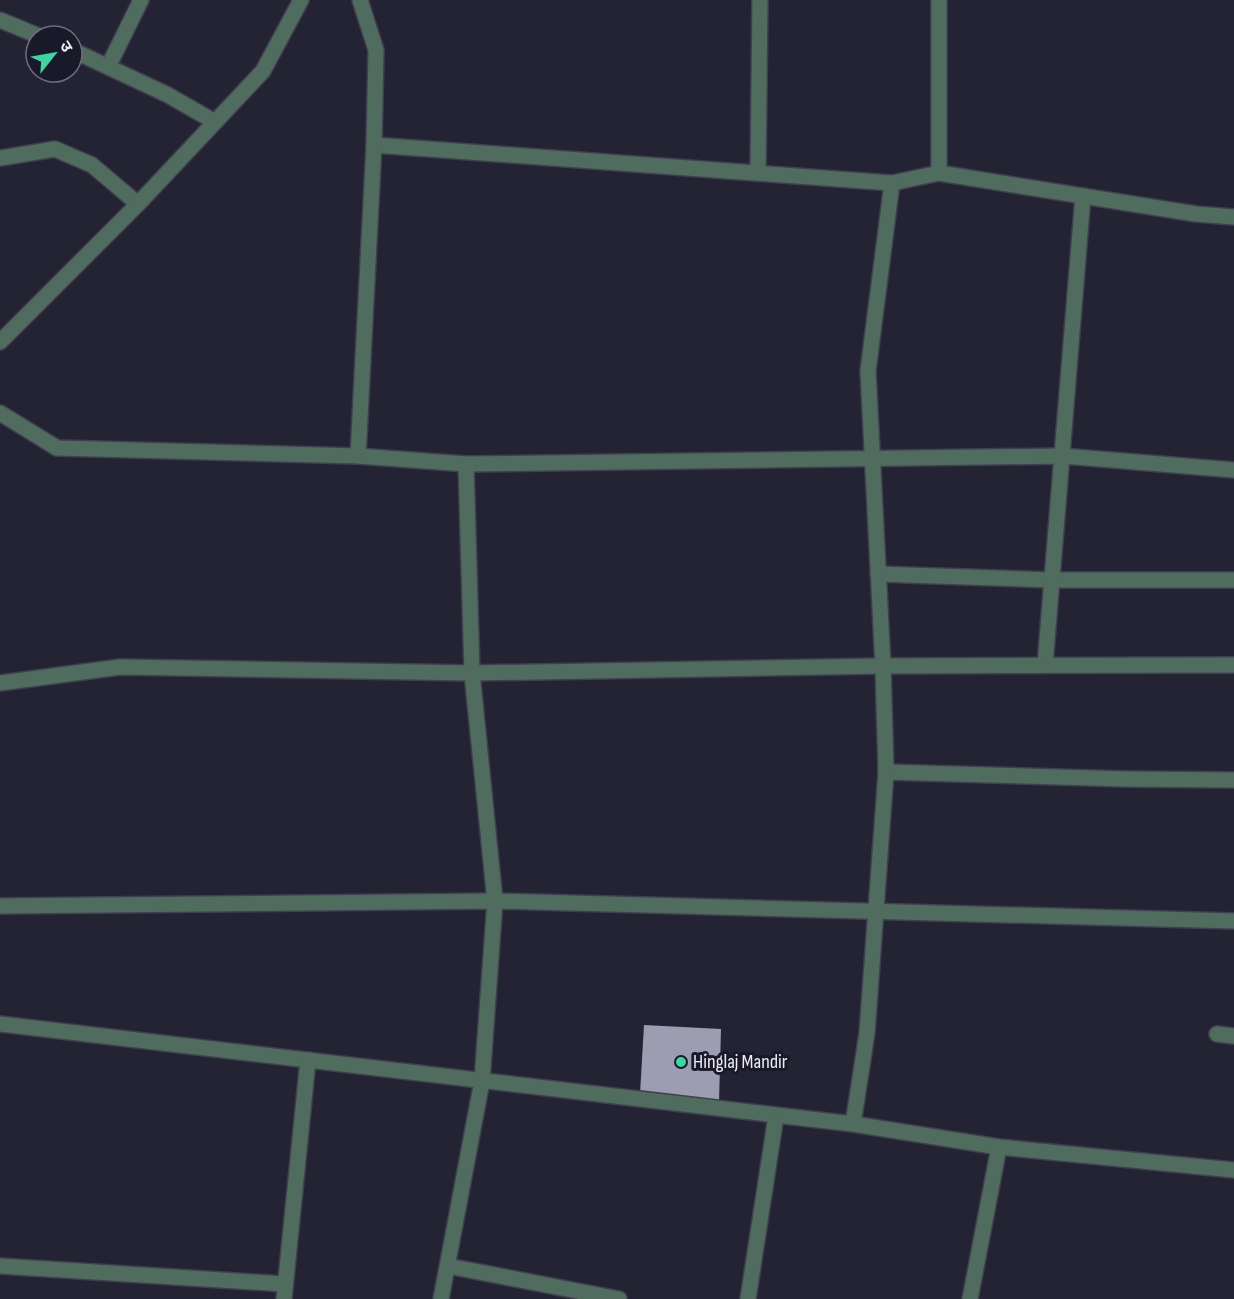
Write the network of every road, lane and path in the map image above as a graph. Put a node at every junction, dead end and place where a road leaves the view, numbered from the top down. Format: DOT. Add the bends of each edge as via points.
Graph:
graph roads {
  1 [pos="141,0"];
  2 [pos="301,0"];
  3 [pos="360,0"];
  4 [pos="760,0"];
  5 [pos="939,0"];
  6 [pos="0,20"];
  7 [pos="24,30"];
  8 [pos="84,55"];
  9 [pos="110,65"];
  10 [pos="215,122"];
  11 [pos="374,145"];
  12 [pos="0,158"];
  13 [pos="758,173"];
  14 [pos="939,173"];
  15 [pos="892,183"];
  16 [pos="1083,196"];
  17 [pos="138,204"];
  18 [pos="1234,217"];
  19 [pos="0,342"];
  20 [pos="0,413"];
  21 [pos="358,456"];
  22 [pos="1063,456"];
  23 [pos="871,459"];
  24 [pos="466,465"];
  25 [pos="1234,470"];
  26 [pos="879,574"];
  27 [pos="1053,580"];
  28 [pos="1234,580"];
  29 [pos="1045,665"];
  30 [pos="1234,665"];
  31 [pos="883,666"];
  32 [pos="472,673"];
  33 [pos="0,683"];
  34 [pos="886,772"];
  35 [pos="1234,780"];
  36 [pos="495,901"];
  37 [pos="0,906"];
  38 [pos="877,912"];
  39 [pos="1234,921"];
  40 [pos="0,1024"];
  41 [pos="1217,1034"];
  42 [pos="1234,1036"];
  43 [pos="308,1060"];
  44 [pos="482,1081"];
  45 [pos="776,1116"];
  46 [pos="853,1124"];
  47 [pos="999,1147"];
  48 [pos="1234,1170"];
  49 [pos="0,1266"];
  50 [pos="448,1266"];
  51 [pos="285,1292"];
  52 [pos="441,1299"];
  53 [pos="619,1299"];
  54 [pos="748,1299"];
  55 [pos="970,1299"];
  1 -- 9 [label="street"];
  2 -- 10 [label="street" via="262,71"];
  3 -- 11 [label="street" via="376,50"];
  4 -- 13 [label="street"];
  5 -- 14 [label="street"];
  6 -- 7 [label="street"];
  8 -- 9 [label="street"];
  9 -- 10 [label="street"];
  10 -- 17 [label="street"];
  11 -- 13 [label="street"];
  11 -- 21 [label="street"];
  12 -- 17 [label="street" via="55,149 93,165"];
  13 -- 15 [label="street"];
  14 -- 15 [label="street"];
  14 -- 16 [label="street"];
  15 -- 23 [label="street" via="868,371"];
  16 -- 18 [label="street"];
  16 -- 22 [label="street"];
  17 -- 19 [label="street"];
  20 -- 21 [label="street" via="57,448"];
  21 -- 24 [label="street"];
  22 -- 23 [label="street"];
  22 -- 25 [label="street"];
  22 -- 27 [label="street"];
  23 -- 24 [label="street"];
  23 -- 26 [label="street"];
  24 -- 32 [label="street"];
  26 -- 27 [label="street"];
  26 -- 31 [label="street"];
  27 -- 28 [label="street"];
  27 -- 29 [label="street"];
  29 -- 30 [label="street"];
  29 -- 31 [label="street"];
  31 -- 32 [label="street"];
  31 -- 34 [label="street"];
  32 -- 33 [label="street" via="120,667"];
  32 -- 36 [label="street"];
  34 -- 35 [label="street"];
  34 -- 38 [label="street"];
  36 -- 37 [label="street"];
  36 -- 38 [label="street"];
  36 -- 44 [label="street"];
  38 -- 39 [label="street"];
  38 -- 46 [label="street" via="867,1033"];
  40 -- 43 [label="street"];
  41 -- 42 [label="street"];
  43 -- 44 [label="street"];
  43 -- 51 [label="street"];
  44 -- 45 [label="street"];
  44 -- 50 [label="street"];
  45 -- 46 [label="street"];
  45 -- 54 [label="street"];
  46 -- 47 [label="street"];
  47 -- 48 [label="street"];
  47 -- 55 [label="street"];
  49 -- 51 [label="street"];
  50 -- 52 [label="street"];
  50 -- 53 [label="street"];
}
